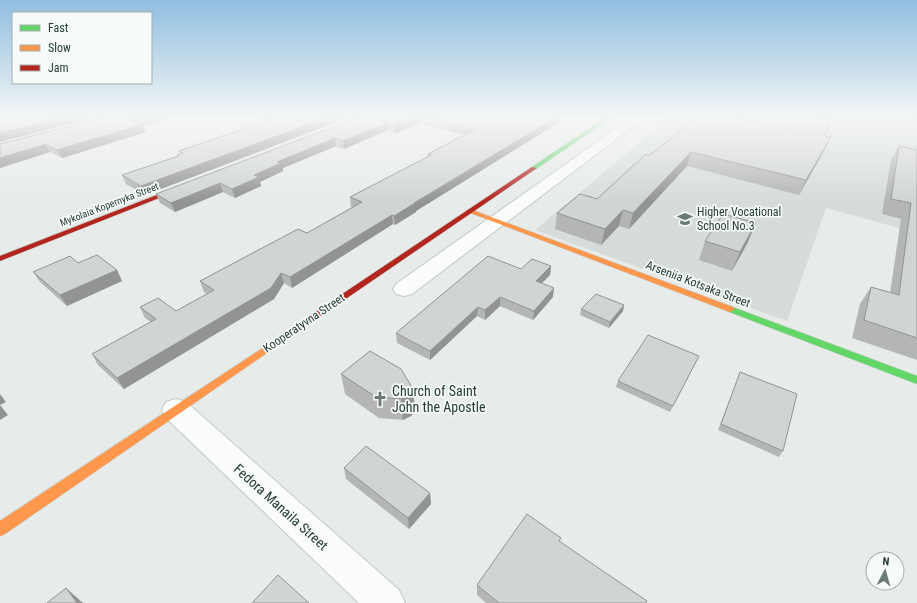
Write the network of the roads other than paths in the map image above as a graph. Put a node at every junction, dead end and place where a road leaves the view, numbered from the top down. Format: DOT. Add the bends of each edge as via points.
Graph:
graph roads {
  1 [pos="566,146"];
  2 [pos="599,146"];
  3 [pos="191,184"];
  4 [pos="470,211"];
  5 [pos="496,221"];
  6 [pos="0,258"];
  7 [pos="404,289"];
  8 [pos="917,380"];
  9 [pos="176,410"];
  10 [pos="0,529"];
  11 [pos="386,603"];
  1 -- 4 [label="street, Kooperatyvna Street"];
  2 -- 5 [label="street"];
  3 -- 6 [label="street, Mykolaia Kopernyka Street"];
  4 -- 5 [label="street, Arseniia Kotsaka Street"];
  4 -- 9 [label="street, Kooperatyvna Street"];
  5 -- 7 [label="street"];
  5 -- 8 [label="street, Arseniia Kotsaka Street"];
  9 -- 10 [label="street, Kooperatyvna Street"];
  9 -- 11 [label="street, Fedora Manaila Street"];
}
